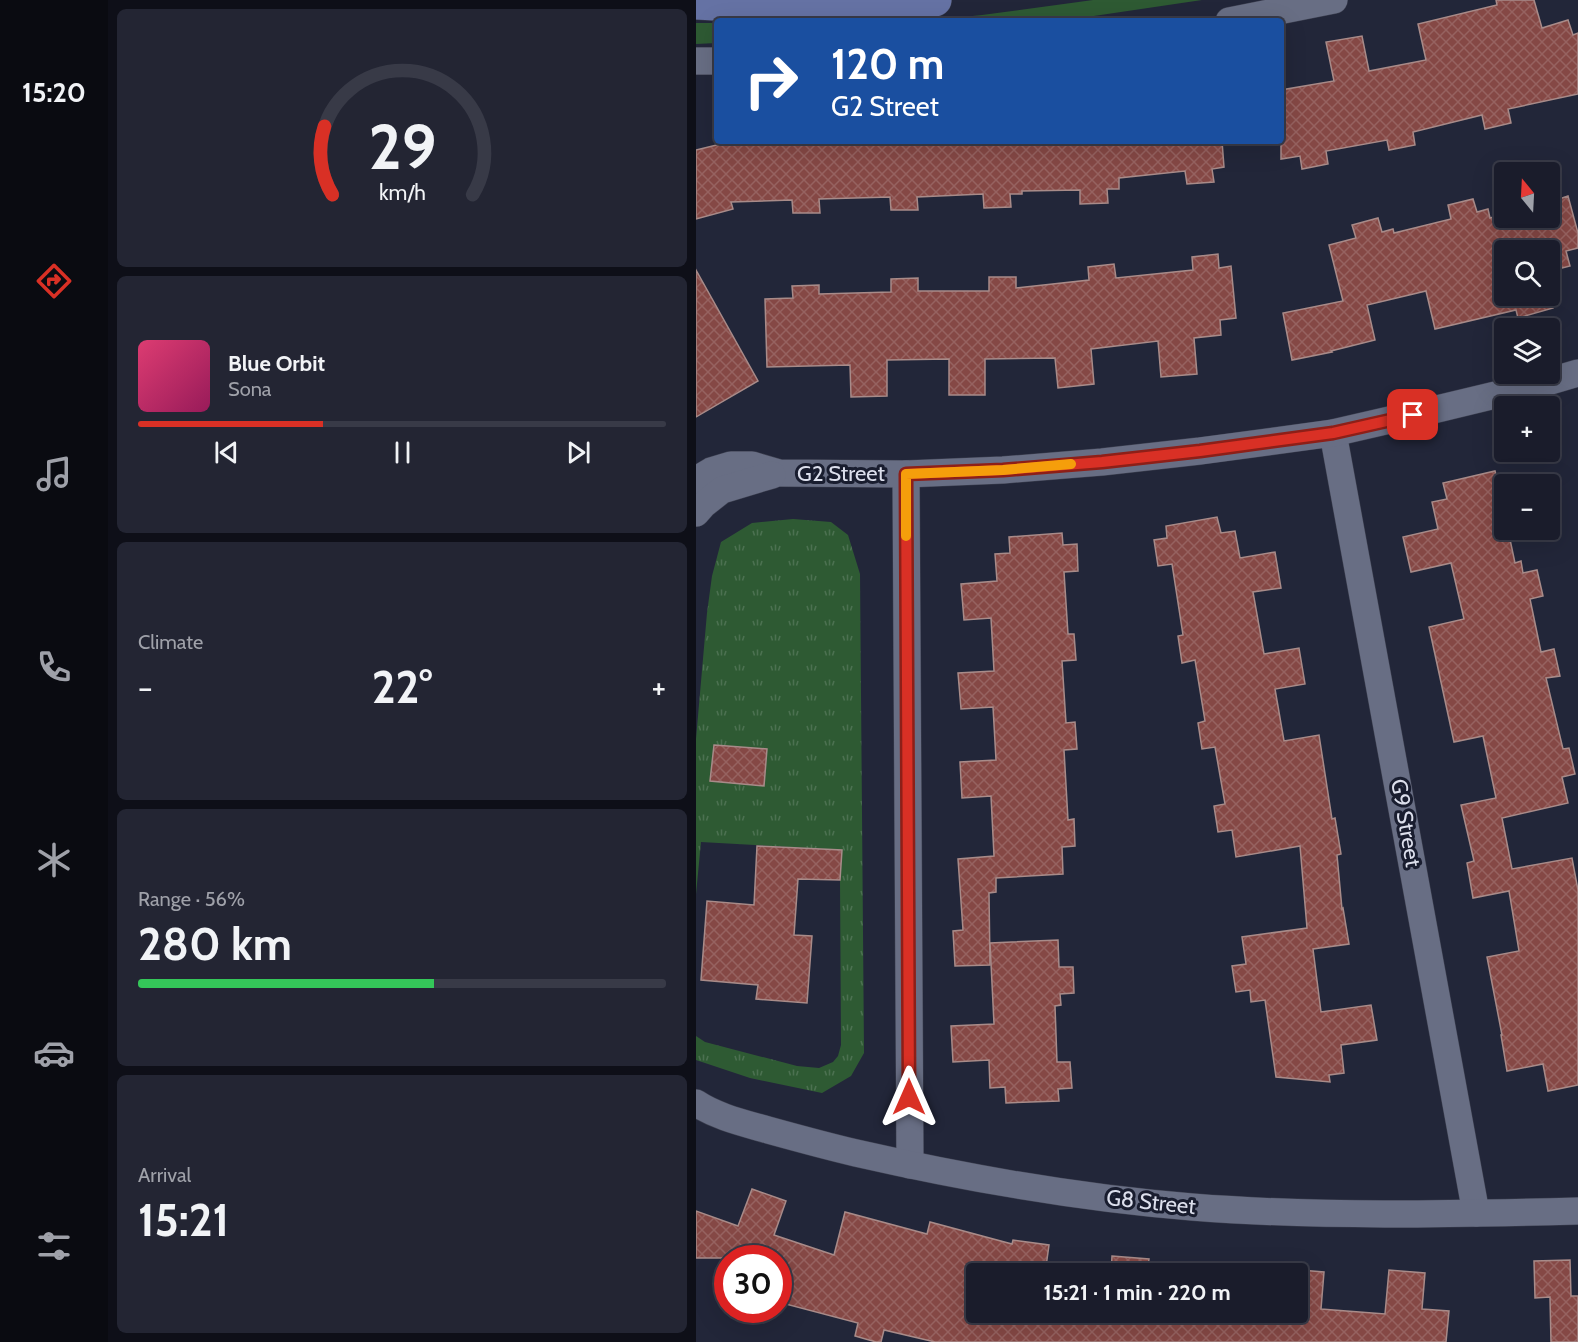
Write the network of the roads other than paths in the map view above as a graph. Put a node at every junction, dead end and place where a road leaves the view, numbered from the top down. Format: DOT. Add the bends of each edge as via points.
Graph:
graph roads {
  1 [pos="935,0"];
  2 [pos="1334,0"];
  3 [pos="696,3"];
  4 [pos="1244,18"];
  5 [pos="696,61"];
  6 [pos="714,61"];
  7 [pos="1578,373"];
  8 [pos="1333,433"];
  9 [pos="779,473"];
  10 [pos="906,474"];
  11 [pos="696,480"];
  12 [pos="696,513"];
  13 [pos="696,1103"];
  14 [pos="696,1117"];
  15 [pos="732,1120"];
  16 [pos="910,1165"];
  17 [pos="1578,1211"];
  18 [pos="1476,1213"];
  1 -- 3 [label="street" via="788,8"];
  2 -- 4 [label="street"];
  5 -- 6 [label="street"];
  7 -- 8 [label="street, G2 Street"];
  8 -- 10 [label="street, G2 Street" via="1102,462"];
  8 -- 18 [label="street, G9 Street"];
  9 -- 10 [label="street, G2 Street"];
  9 -- 11 [label="street, G2 Street" via="752,465 731,465"];
  9 -- 12 [label="street, G2 Street" via="722,490"];
  10 -- 16 [label="street"];
  13 -- 15 [label="street"];
  14 -- 15 [label="street"];
  15 -- 16 [label="street, G8 Street"];
  16 -- 18 [label="street, G8 Street" via="1050,1190 1192,1207 1334,1214"];
  17 -- 18 [label="street, G8 Street"];
}
